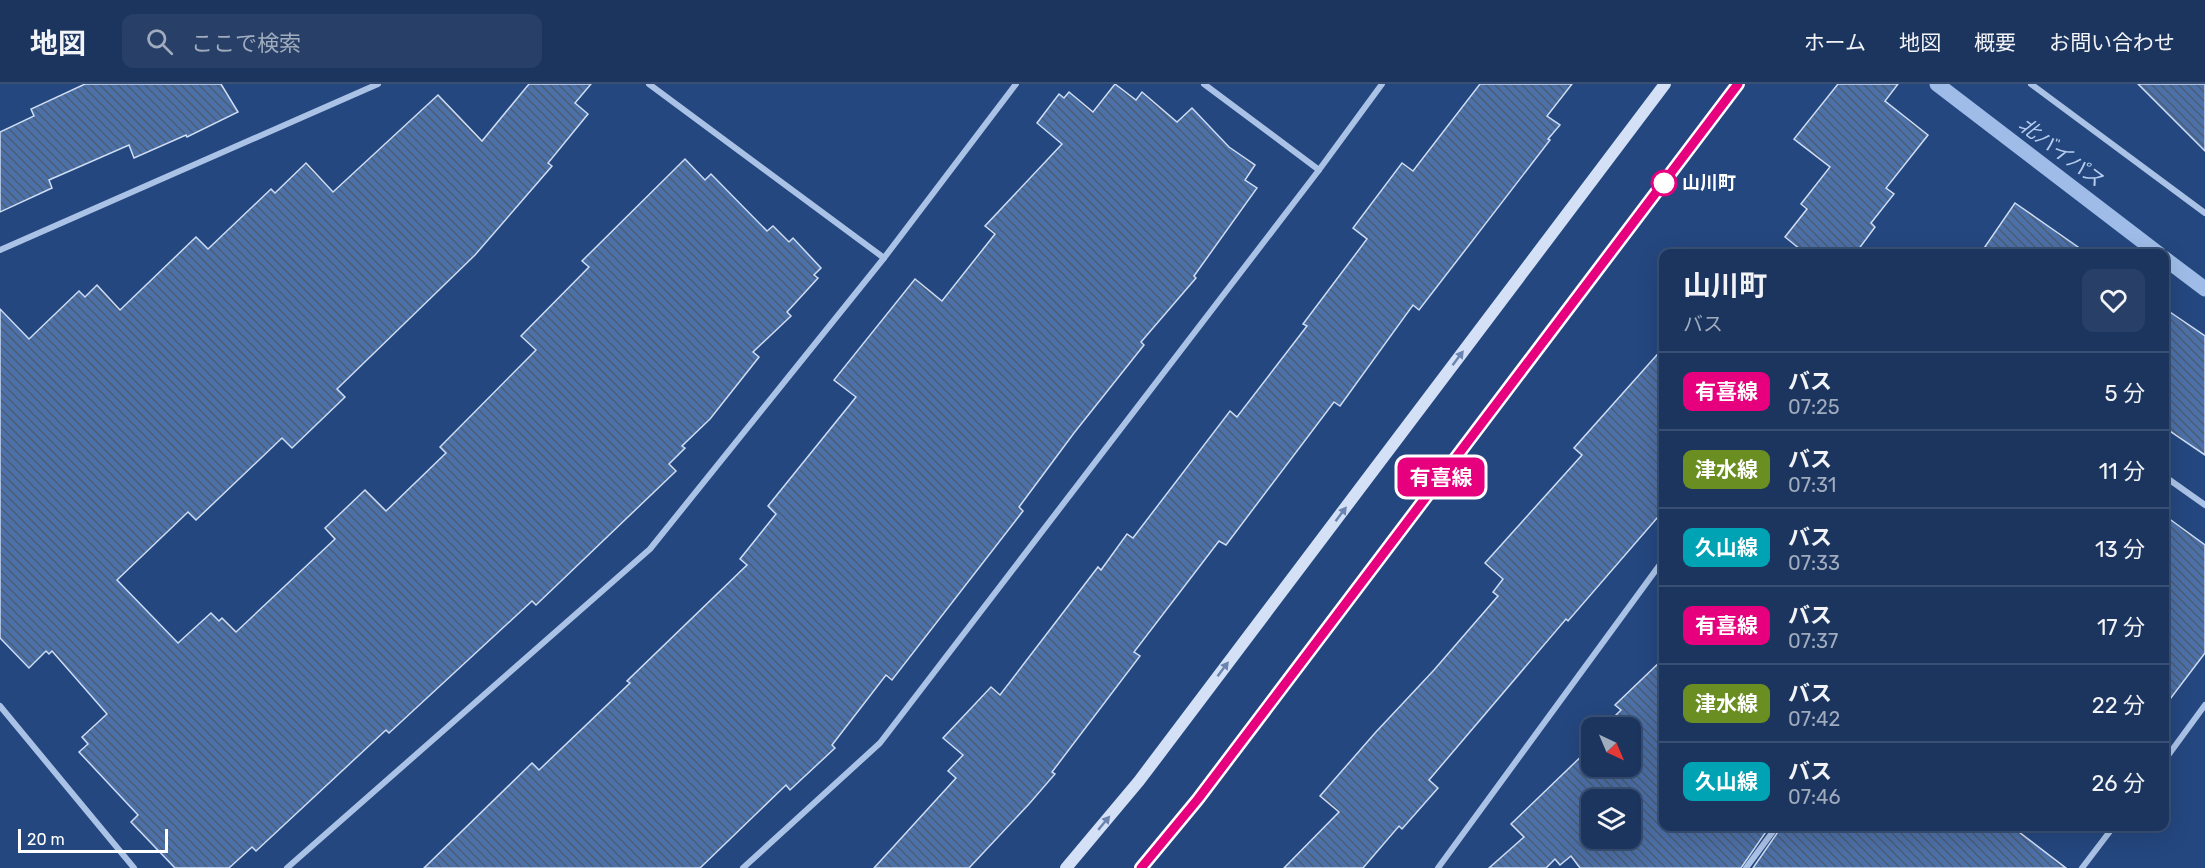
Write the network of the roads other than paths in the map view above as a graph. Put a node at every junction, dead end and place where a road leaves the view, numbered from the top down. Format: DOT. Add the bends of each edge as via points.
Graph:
graph roads {
  1 [pos="378,84"];
  2 [pos="649,84"];
  3 [pos="1016,84"];
  4 [pos="1204,84"];
  5 [pos="1382,84"];
  6 [pos="1665,84"];
  7 [pos="1738,84"];
  8 [pos="2031,84"];
  9 [pos="1319,170"];
  10 [pos="2205,213"];
  11 [pos="0,250"];
  12 [pos="884,258"];
  13 [pos="2169,479"];
  14 [pos="2205,504"];
  15 [pos="1659,566"];
  16 [pos="2205,705"];
  17 [pos="0,706"];
  18 [pos="2169,754"];
  19 [pos="1773,831"];
  20 [pos="2110,831"];
  21 [pos="134,868"];
  22 [pos="287,868"];
  23 [pos="743,868"];
  24 [pos="1066,868"];
  25 [pos="1141,868"];
  26 [pos="1438,868"];
  27 [pos="1746,868"];
  28 [pos="2082,868"];
  1 -- 11 [label="street"];
  2 -- 12 [label="street"];
  3 -- 12 [label="street"];
  4 -- 9 [label="street"];
  5 -- 9 [label="street"];
  24 -- 6 [label="street, one-way" via="1139,781"];
  7 -- 25 [label="street" via="1198,799"];
  8 -- 10 [label="street"];
  9 -- 23 [label="street" via="880,743"];
  12 -- 22 [label="street" via="650,549"];
  13 -- 14 [label="street"];
  15 -- 26 [label="street"];
  16 -- 18 [label="street"];
  17 -- 21 [label="street"];
  19 -- 27 [label="street"];
  20 -- 28 [label="street"];
}
